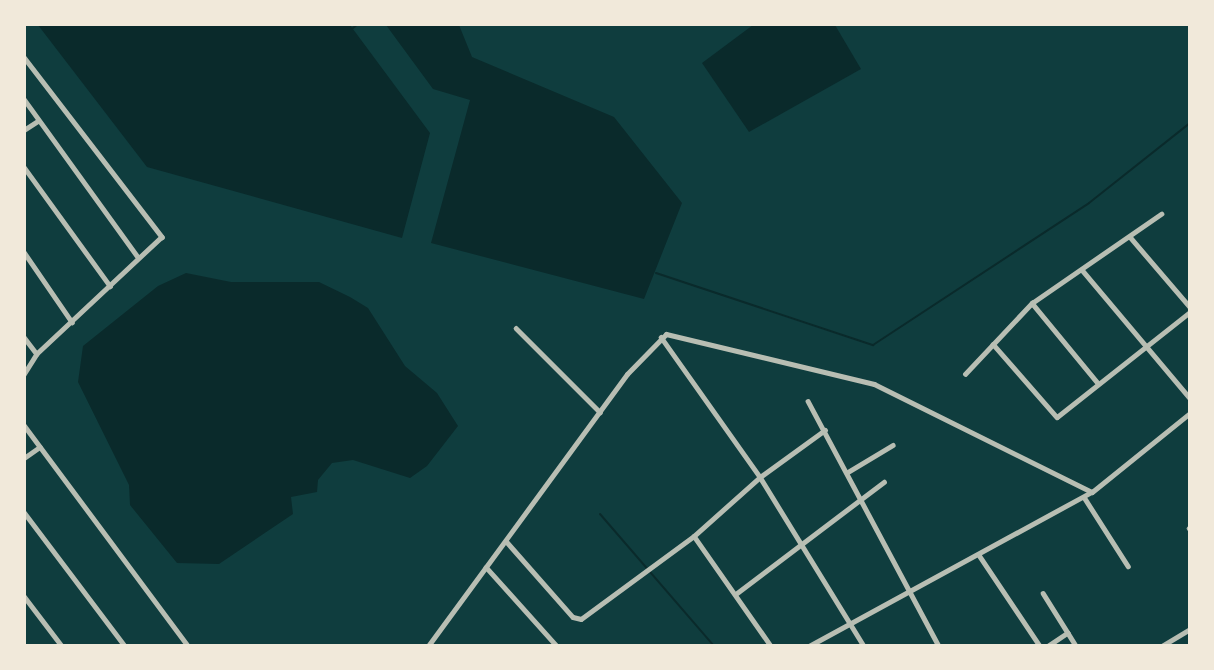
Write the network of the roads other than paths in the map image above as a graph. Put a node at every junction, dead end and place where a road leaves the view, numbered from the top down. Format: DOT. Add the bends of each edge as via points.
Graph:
graph roads {
  1 [pos="24,57"];
  2 [pos="24,99"];
  3 [pos="38,121"];
  4 [pos="24,130"];
  5 [pos="24,167"];
  6 [pos="1161,214"];
  7 [pos="1131,238"];
  8 [pos="24,252"];
  9 [pos="138,257"];
  10 [pos="1083,271"];
  11 [pos="110,286"];
  12 [pos="1032,303"];
  13 [pos="1189,310"];
  14 [pos="72,322"];
  15 [pos="516,328"];
  16 [pos="660,336"];
  17 [pos="24,337"];
  18 [pos="992,344"];
  19 [pos="1144,346"];
  20 [pos="37,354"];
  21 [pos="965,374"];
  22 [pos="24,375"];
  23 [pos="1098,383"];
  24 [pos="1189,398"];
  25 [pos="808,401"];
  26 [pos="600,412"];
  27 [pos="1189,413"];
  28 [pos="24,425"];
  29 [pos="825,430"];
  30 [pos="893,445"];
  31 [pos="40,447"];
  32 [pos="24,458"];
  33 [pos="848,472"];
  34 [pos="760,477"];
  35 [pos="884,482"];
  36 [pos="1092,492"];
  37 [pos="862,497"];
  38 [pos="1084,497"];
  39 [pos="24,512"];
  40 [pos="694,536"];
  41 [pos="506,541"];
  42 [pos="801,541"];
  43 [pos="979,555"];
  44 [pos="486,566"];
  45 [pos="1128,566"];
  46 [pos="912,590"];
  47 [pos="737,593"];
  48 [pos="1043,593"];
  49 [pos="24,596"];
  50 [pos="850,621"];
  51 [pos="1189,629"];
  52 [pos="1068,633"];
  53 [pos="185,644"];
  54 [pos="62,646"];
  55 [pos="125,646"];
  56 [pos="428,646"];
  57 [pos="556,646"];
  58 [pos="771,646"];
  59 [pos="809,646"];
  60 [pos="864,646"];
  61 [pos="939,646"];
  62 [pos="1040,646"];
  63 [pos="1049,646"];
  64 [pos="1076,646"];
  65 [pos="1162,646"];
  1 -- 9 [label="street" via="161,234 160,240"];
  2 -- 3 [label="street"];
  3 -- 4 [label="street"];
  3 -- 9 [label="street"];
  5 -- 11 [label="street"];
  6 -- 7 [label="street"];
  7 -- 10 [label="street"];
  7 -- 13 [label="street"];
  8 -- 14 [label="street"];
  9 -- 11 [label="street"];
  10 -- 12 [label="street"];
  10 -- 19 [label="street"];
  11 -- 14 [label="street"];
  12 -- 18 [label="street"];
  12 -- 23 [label="street"];
  13 -- 19 [label="street"];
  14 -- 20 [label="street"];
  15 -- 26 [label="street"];
  16 -- 26 [label="street"];
  16 -- 34 [label="street"];
  16 -- 36 [label="street" via="671,333 874,384"];
  17 -- 20 [label="street"];
  18 -- 21 [label="street"];
  18 -- 23 [label="street" via="1057,417"];
  19 -- 23 [label="street"];
  19 -- 24 [label="street"];
  20 -- 22 [label="street"];
  25 -- 29 [label="street"];
  26 -- 41 [label="street"];
  27 -- 36 [label="street"];
  28 -- 31 [label="street"];
  29 -- 33 [label="street"];
  29 -- 34 [label="street"];
  30 -- 33 [label="street"];
  31 -- 32 [label="street"];
  31 -- 53 [label="street"];
  33 -- 37 [label="street"];
  34 -- 40 [label="street"];
  34 -- 42 [label="street"];
  35 -- 37 [label="street"];
  36 -- 38 [label="street"];
  37 -- 42 [label="street"];
  37 -- 46 [label="street"];
  38 -- 43 [label="street"];
  38 -- 45 [label="street"];
  39 -- 55 [label="street"];
  40 -- 41 [label="street" via="575,619"];
  40 -- 47 [label="street"];
  41 -- 44 [label="street"];
  42 -- 47 [label="street"];
  42 -- 50 [label="street"];
  43 -- 46 [label="street"];
  43 -- 62 [label="street"];
  44 -- 56 [label="street"];
  44 -- 57 [label="street"];
  46 -- 50 [label="street"];
  46 -- 61 [label="street"];
  47 -- 58 [label="street"];
  48 -- 52 [label="street"];
  49 -- 54 [label="street"];
  50 -- 59 [label="street"];
  50 -- 60 [label="street"];
  51 -- 65 [label="street"];
  52 -- 63 [label="street"];
  52 -- 64 [label="street"];
}
